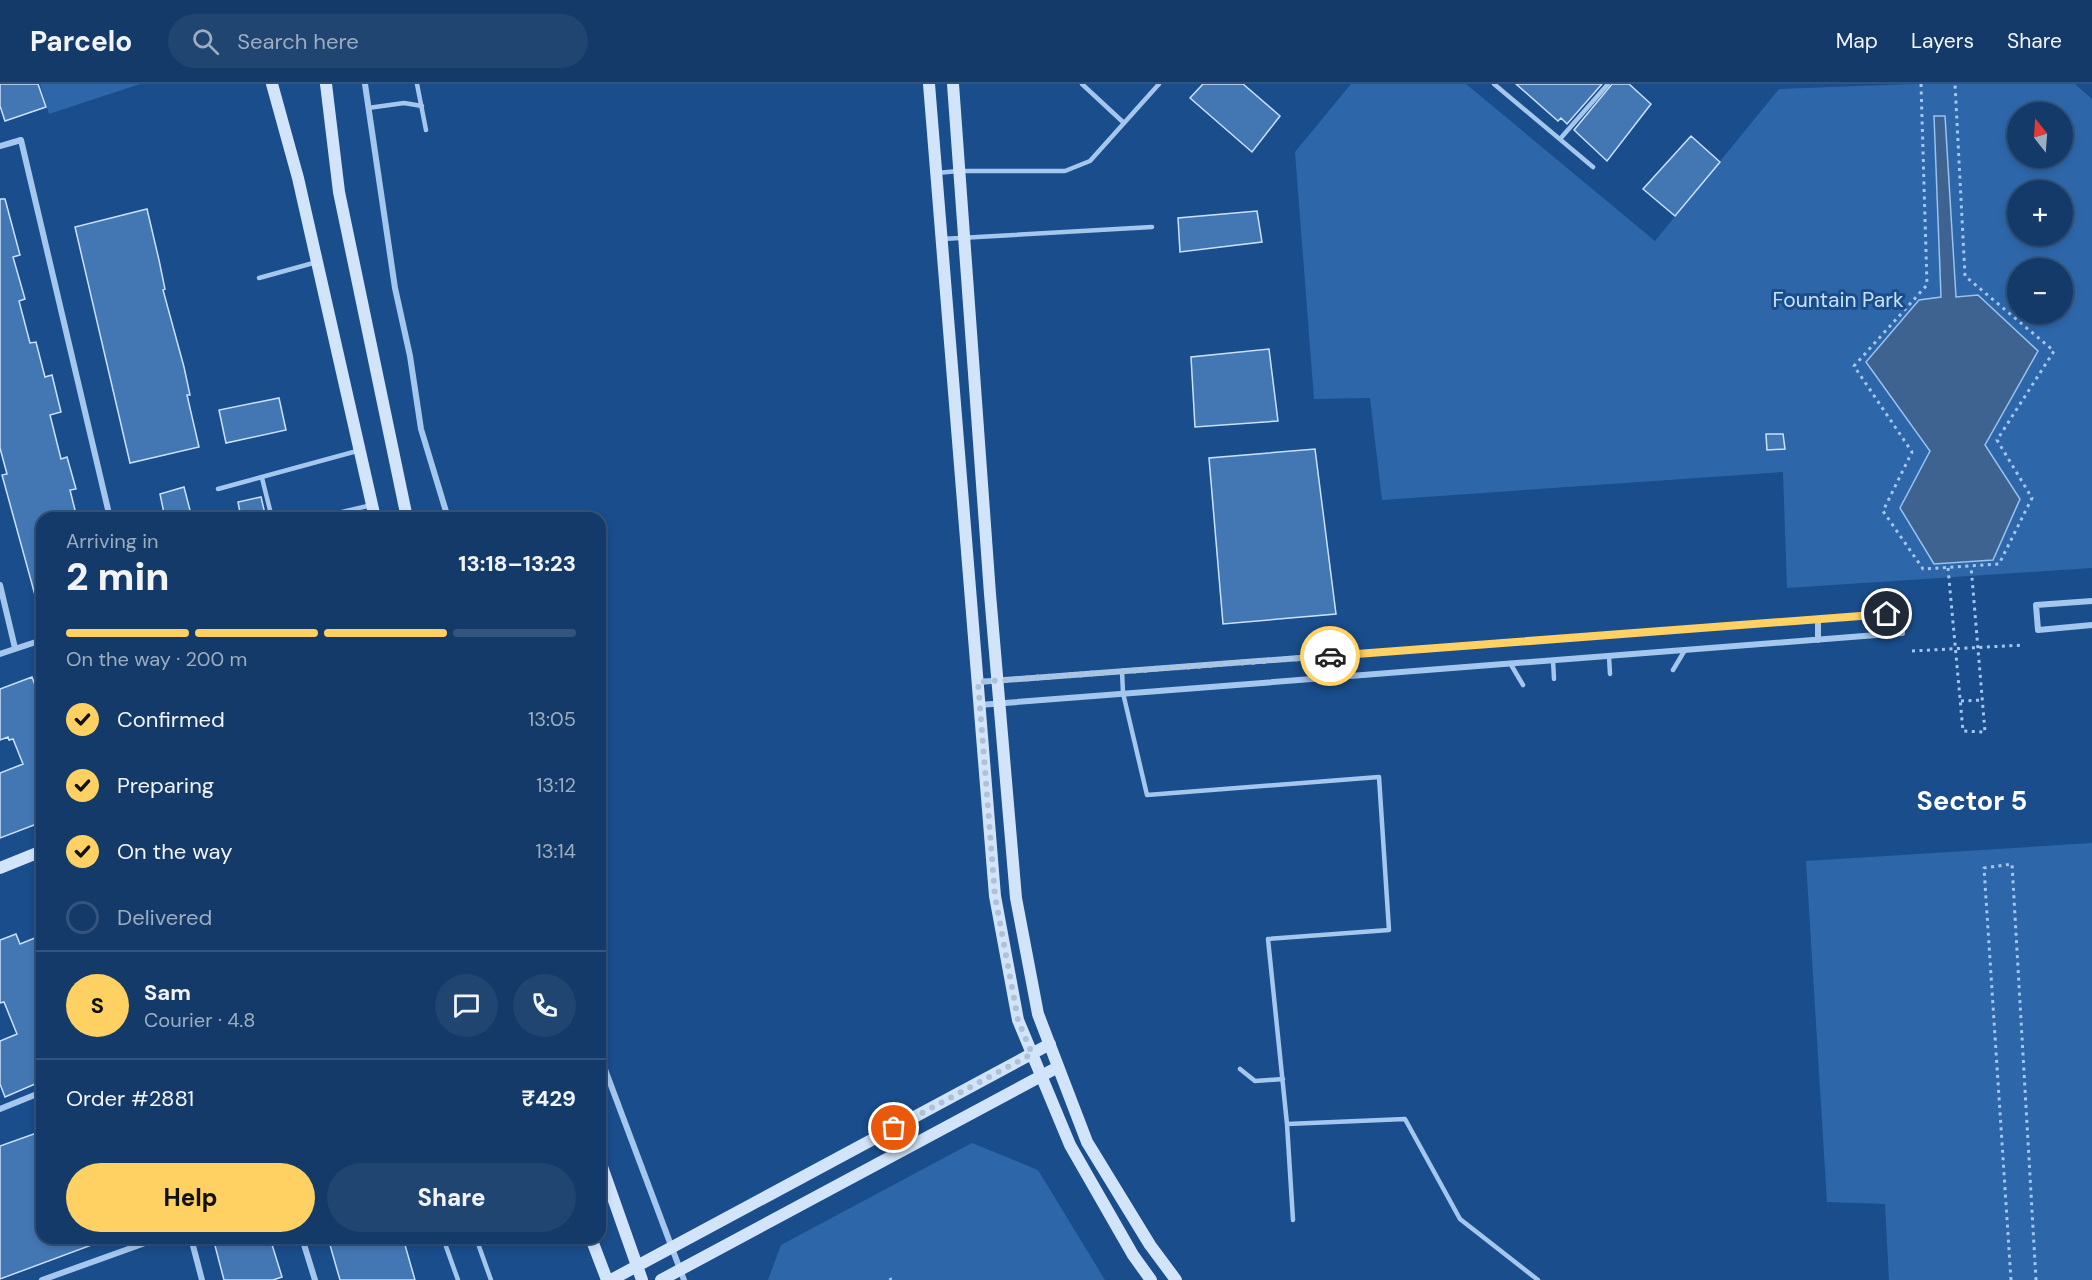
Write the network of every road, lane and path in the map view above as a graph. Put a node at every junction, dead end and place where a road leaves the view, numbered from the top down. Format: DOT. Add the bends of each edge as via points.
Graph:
graph roads {
  1 [pos="272,84"];
  2 [pos="326,84"];
  3 [pos="364,84"];
  4 [pos="417,84"];
  5 [pos="929,84"];
  6 [pos="952,84"];
  7 [pos="1082,84"];
  8 [pos="1160,84"];
  9 [pos="1494,84"];
  10 [pos="1608,84"];
  11 [pos="1921,84"];
  12 [pos="1955,84"];
  13 [pos="422,106"];
  14 [pos="368,108"];
  15 [pos="1124,123"];
  16 [pos="426,130"];
  17 [pos="1560,139"];
  18 [pos="0,147"];
  19 [pos="1593,167"];
  20 [pos="959,171"];
  21 [pos="936,173"];
  22 [pos="1152,227"];
  23 [pos="964,238"];
  24 [pos="942,239"];
  25 [pos="317,262"];
  26 [pos="259,278"];
  27 [pos="360,451"];
  28 [pos="262,478"];
  29 [pos="218,489"];
  30 [pos="372,504"];
  31 [pos="109,512"];
  32 [pos="270,512"];
  33 [pos="340,512"];
  34 [pos="374,512"];
  35 [pos="406,512"];
  36 [pos="446,512"];
  37 [pos="1971,566"];
  38 [pos="1948,567"];
  39 [pos="0,585"];
  40 [pos="2092,601"];
  41 [pos="1874,615"];
  42 [pos="1818,619"];
  43 [pos="2092,625"];
  44 [pos="1876,635"];
  45 [pos="1818,640"];
  46 [pos="36,642"];
  47 [pos="2024,645"];
  48 [pos="1979,647"];
  49 [pos="15,648"];
  50 [pos="1956,648"];
  51 [pos="1685,650"];
  52 [pos="1912,651"];
  53 [pos="0,654"];
  54 [pos="1609,656"];
  55 [pos="1553,660"];
  56 [pos="1510,663"];
  57 [pos="1673,670"];
  58 [pos="1122,671"];
  59 [pos="1610,674"];
  60 [pos="1554,679"];
  61 [pos="998,680"];
  62 [pos="978,682"];
  63 [pos="1523,685"];
  64 [pos="1123,693"];
  65 [pos="1983,700"];
  66 [pos="1961,701"];
  67 [pos="999,703"];
  68 [pos="979,705"];
  69 [pos="36,853"];
  70 [pos="0,868"];
  71 [pos="1050,1044"];
  72 [pos="1032,1054"];
  73 [pos="1058,1067"];
  74 [pos="1240,1069"];
  75 [pos="606,1072"];
  76 [pos="1041,1076"];
  77 [pos="1283,1078"];
  78 [pos="36,1094"];
  79 [pos="0,1108"];
  80 [pos="1287,1124"];
  81 [pos="894,1128"];
  82 [pos="905,1149"];
  83 [pos="606,1178"];
  84 [pos="1293,1220"];
  85 [pos="142,1244"];
  86 [pos="193,1244"];
  87 [pos="304,1244"];
  88 [pos="445,1244"];
  89 [pos="479,1244"];
  90 [pos="594,1244"];
  91 [pos="671,1248"];
  92 [pos="637,1266"];
  93 [pos="682,1275"];
  94 [pos="42,1280"];
  95 [pos="202,1280"];
  96 [pos="315,1280"];
  97 [pos="458,1280"];
  98 [pos="491,1280"];
  99 [pos="609,1280"];
  100 [pos="642,1280"];
  101 [pos="661,1280"];
  102 [pos="1152,1280"];
  103 [pos="1176,1280"];
  104 [pos="1538,1280"];
  105 [pos="2011,1280"];
  106 [pos="2036,1280"];
  1 -- 25 [label="street"];
  2 -- 35 [label="street" via="339,192"];
  3 -- 14 [label="street"];
  4 -- 13 [label="lane"];
  5 -- 21 [label="street"];
  6 -- 20 [label="street"];
  7 -- 15 [label="lane"];
  8 -- 15 [label="lane"];
  9 -- 17 [label="lane"];
  10 -- 17 [label="lane"];
  11 -- 38 [label="path" via="1927,285 1854,366 1912,452 1883,511 1923,569"];
  12 -- 37 [label="path" via="1965,276 2054,351 1997,440 2032,498 1999,564"];
  13 -- 14 [label="lane" via="404,103"];
  13 -- 16 [label="lane"];
  14 -- 36 [label="street" via="395,288 422,429"];
  15 -- 20 [label="lane" via="1090,161 1065,171"];
  17 -- 19 [label="lane"];
  18 -- 31 [label="street" via="21,140"];
  20 -- 21 [label="lane"];
  20 -- 23 [label="street"];
  21 -- 24 [label="street"];
  22 -- 23 [label="lane"];
  23 -- 24 [label="lane"];
  23 -- 61 [label="street"];
  24 -- 62 [label="street"];
  25 -- 26 [label="lane"];
  25 -- 27 [label="street"];
  27 -- 28 [label="lane"];
  27 -- 30 [label="street"];
  28 -- 29 [label="lane"];
  28 -- 32 [label="lane"];
  30 -- 33 [label="lane"];
  30 -- 34 [label="street"];
  37 -- 38 [label="path"];
  37 -- 48 [label="path"];
  38 -- 50 [label="path"];
  39 -- 49 [label="street"];
  40 -- 43 [label="street" via="2036,605 2038,630"];
  41 -- 42 [label="street"];
  41 -- 44 [label="street"];
  41 -- 44 [label="street" via="1900,613 1902,633"];
  42 -- 45 [label="street"];
  42 -- 58 [label="street"];
  44 -- 45 [label="street"];
  45 -- 51 [label="street"];
  46 -- 49 [label="street"];
  47 -- 48 [label="path"];
  48 -- 50 [label="path"];
  48 -- 65 [label="path"];
  49 -- 53 [label="street"];
  50 -- 52 [label="path"];
  50 -- 66 [label="path"];
  51 -- 54 [label="street"];
  51 -- 57 [label="lane"];
  54 -- 55 [label="street"];
  54 -- 59 [label="lane"];
  55 -- 56 [label="street"];
  55 -- 60 [label="lane"];
  56 -- 63 [label="lane"];
  56 -- 64 [label="street"];
  58 -- 61 [label="street"];
  58 -- 64 [label="lane"];
  61 -- 62 [label="street"];
  61 -- 67 [label="street"];
  62 -- 68 [label="street"];
  64 -- 67 [label="street"];
  64 -- 77 [label="lane" via="1147,795 1379,777 1389,930 1268,939"];
  65 -- 66 [label="path"];
  65 -- 66 [label="path" via="1985,732 1963,731"];
  67 -- 68 [label="street"];
  67 -- 71 [label="street" via="1016,898 1038,1014"];
  68 -- 72 [label="street" via="995,896 1018,1020"];
  69 -- 70 [label="street"];
  71 -- 72 [label="street"];
  71 -- 73 [label="street"];
  72 -- 76 [label="street"];
  72 -- 81 [label="street"];
  73 -- 76 [label="street"];
  73 -- 103 [label="street" via="1088,1142 1150,1245"];
  74 -- 77 [label="lane" via="1255,1081"];
  75 -- 91 [label="street"];
  76 -- 82 [label="street"];
  76 -- 102 [label="street" via="1070,1145 1133,1255"];
  77 -- 80 [label="lane"];
  78 -- 79 [label="street"];
  80 -- 84 [label="lane"];
  80 -- 104 [label="lane" via="1405,1119 1460,1219"];
  81 -- 82 [label="street"];
  81 -- 91 [label="street"];
  82 -- 93 [label="street"];
  83 -- 92 [label="street"];
  85 -- 94 [label="street"];
  86 -- 95 [label="street"];
  87 -- 96 [label="street"];
  88 -- 97 [label="lane"];
  89 -- 98 [label="lane"];
  90 -- 99 [label="street"];
  91 -- 92 [label="street"];
  91 -- 93 [label="street"];
  92 -- 99 [label="street"];
  92 -- 100 [label="street"];
  93 -- 101 [label="street"];
  105 -- 106 [label="path" via="1984,868 2012,864"];
}
